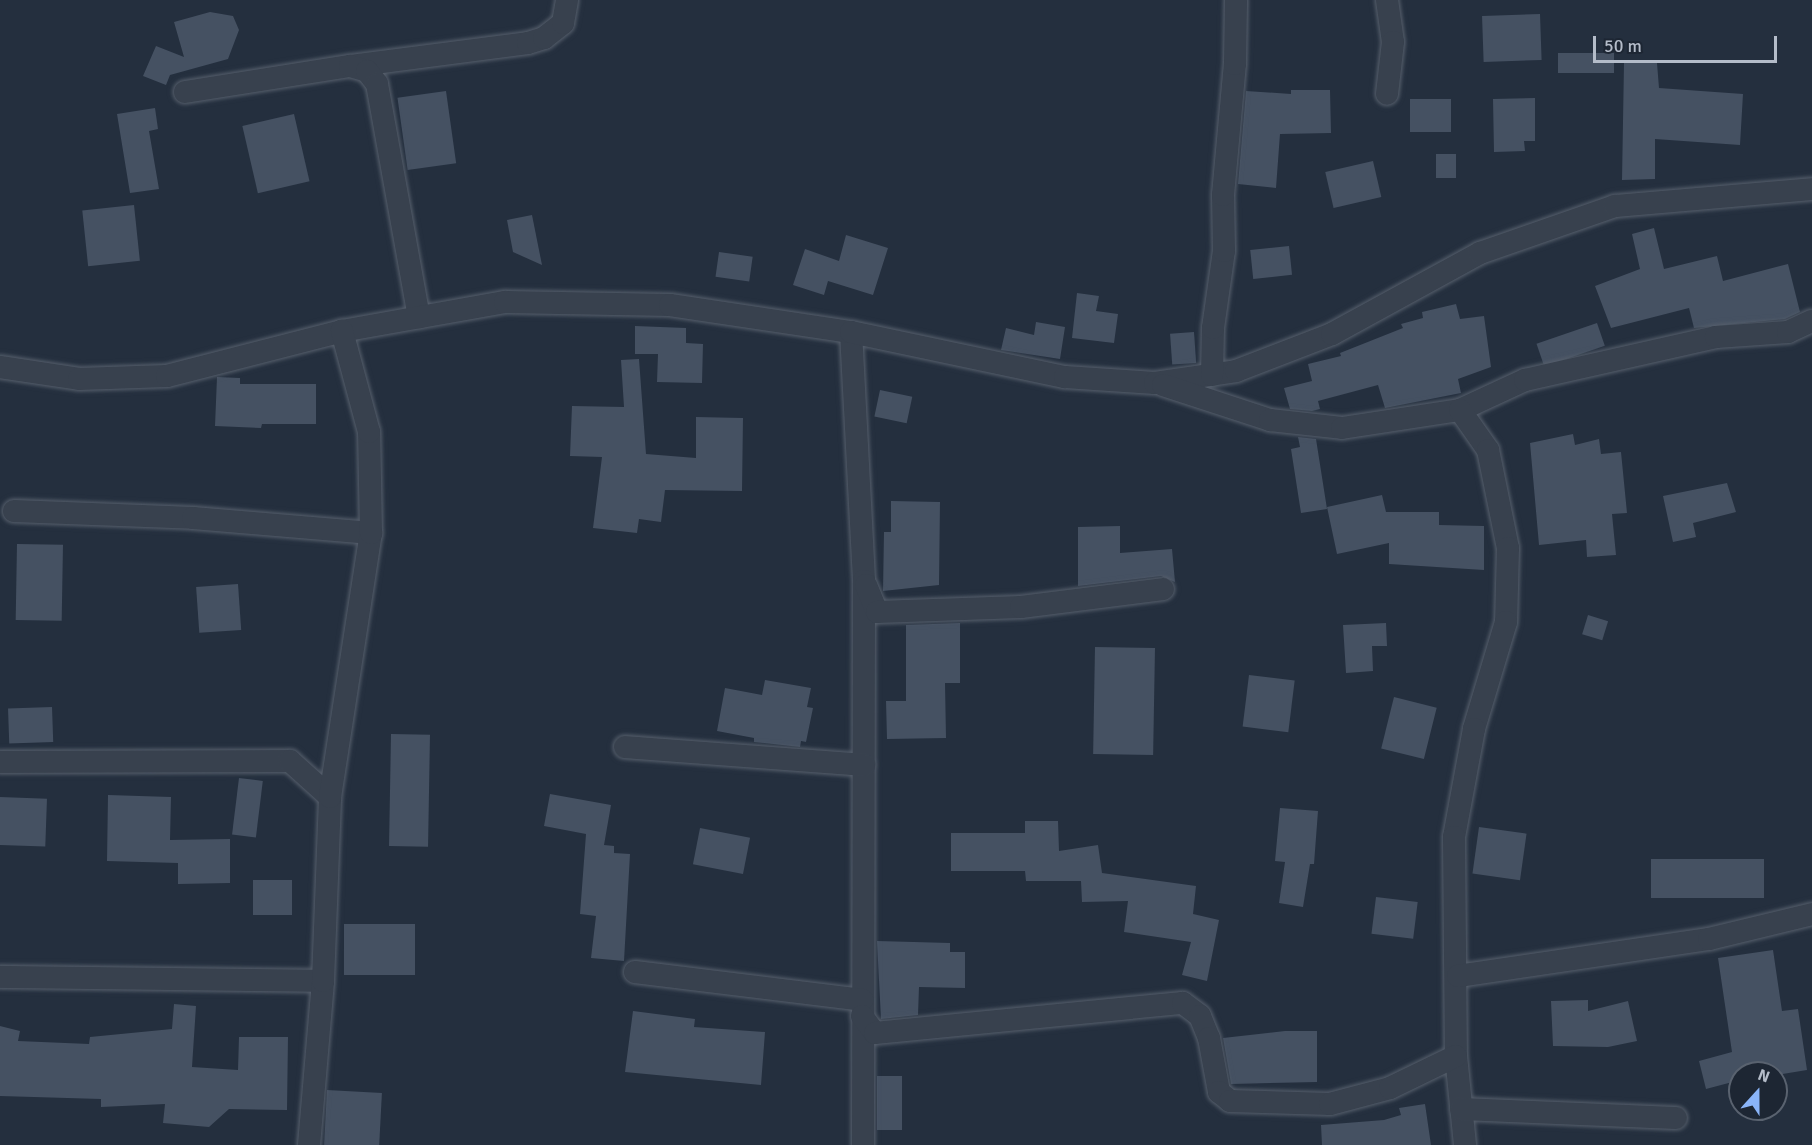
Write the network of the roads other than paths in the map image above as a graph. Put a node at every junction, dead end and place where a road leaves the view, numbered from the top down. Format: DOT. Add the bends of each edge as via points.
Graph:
graph roads {
  1 [pos="567,0"];
  2 [pos="1236,0"];
  3 [pos="1387,0"];
  4 [pos="350,66"];
  5 [pos="185,92"];
  6 [pos="1387,94"];
  7 [pos="1812,189"];
  8 [pos="419,317"];
  9 [pos="1812,321"];
  10 [pos="342,331"];
  11 [pos="851,332"];
  12 [pos="0,367"];
  13 [pos="1212,375"];
  14 [pos="1155,382"];
  15 [pos="1460,410"];
  16 [pos="14,511"];
  17 [pos="371,533"];
  18 [pos="864,581"];
  19 [pos="1163,589"];
  20 [pos="625,747"];
  21 [pos="0,762"];
  22 [pos="864,765"];
  23 [pos="330,797"];
  24 [pos="1812,914"];
  25 [pos="635,972"];
  26 [pos="1458,976"];
  27 [pos="0,977"];
  28 [pos="323,981"];
  29 [pos="862,1008"];
  30 [pos="1456,1056"];
  31 [pos="1461,1109"];
  32 [pos="1676,1118"];
  33 [pos="309,1145"];
  34 [pos="863,1145"];
  35 [pos="1465,1145"];
  1 -- 4 [label="street" via="563,23 544,38 528,43"];
  2 -- 13 [label="street" via="1235,64 1223,195 1224,251 1213,328"];
  3 -- 6 [label="street" via="1393,42"];
  4 -- 5 [label="street"];
  4 -- 8 [label="street" via="368,71 377,84"];
  7 -- 13 [label="street" via="1616,206 1480,253 1332,334 1236,371"];
  8 -- 10 [label="street"];
  8 -- 11 [label="street" via="505,302 670,305"];
  9 -- 15 [label="street" via="1788,332 1716,337 1525,380"];
  10 -- 12 [label="street" via="167,376 79,379"];
  10 -- 17 [label="street" via="369,432"];
  11 -- 14 [label="street" via="1065,377"];
  11 -- 18 [label="street"];
  13 -- 14 [label="street"];
  14 -- 15 [label="street" via="1270,420 1342,428"];
  15 -- 26 [label="street" via="1488,450 1508,548 1506,622 1474,729 1454,837"];
  16 -- 17 [label="street" via="193,518"];
  17 -- 23 [label="street"];
  18 -- 19 [label="street" via="877,612 1021,607"];
  18 -- 22 [label="street"];
  20 -- 22 [label="street"];
  21 -- 23 [label="street" via="290,761"];
  22 -- 29 [label="street"];
  23 -- 28 [label="street"];
  24 -- 26 [label="street" via="1708,939"];
  25 -- 29 [label="street"];
  26 -- 30 [label="street"];
  27 -- 28 [label="street"];
  28 -- 33 [label="street"];
  29 -- 30 [label="street" via="875,1033 1183,1003 1200,1016 1209,1038 1219,1092 1230,1101 1330,1104 1390,1088"];
  29 -- 34 [label="street"];
  30 -- 31 [label="street"];
  31 -- 32 [label="street"];
  31 -- 35 [label="street"];
}
